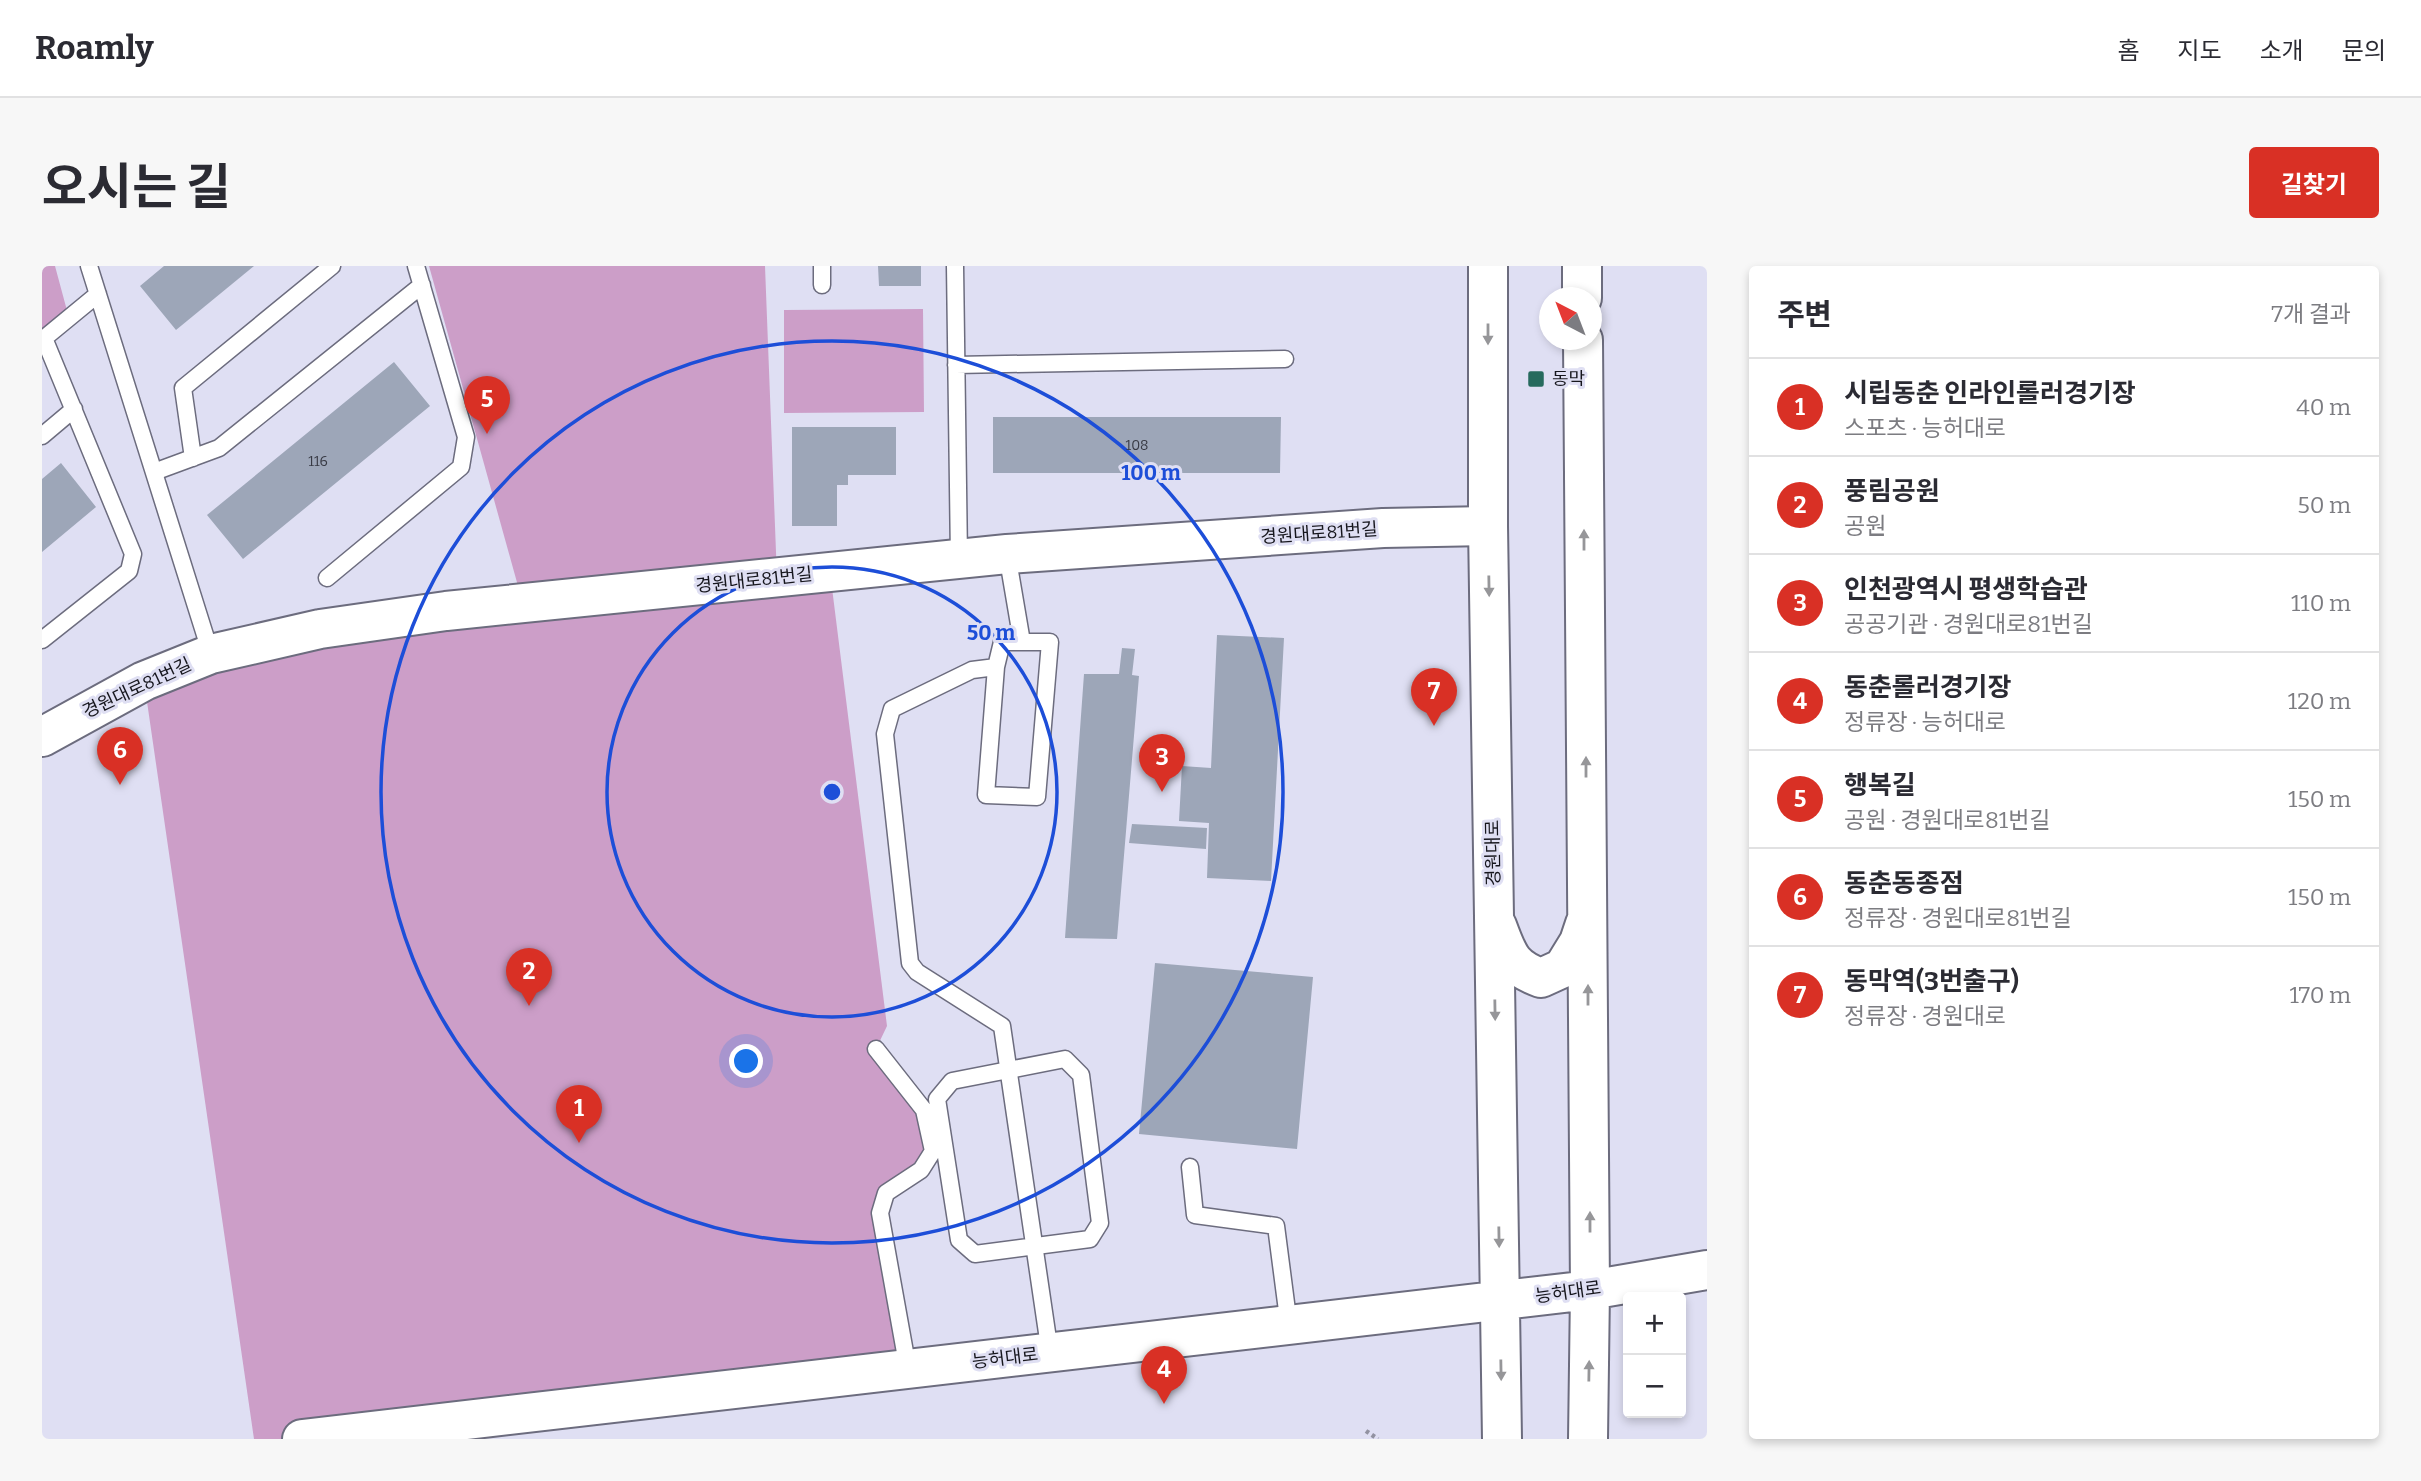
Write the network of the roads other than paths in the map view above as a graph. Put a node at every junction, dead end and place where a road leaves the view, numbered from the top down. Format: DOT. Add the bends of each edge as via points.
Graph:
graph roads {
  1 [pos="89,266"];
  2 [pos="332,266"];
  3 [pos="416,266"];
  4 [pos="822,266"];
  5 [pos="955,266"];
  6 [pos="1488,266"];
  7 [pos="1582,266"];
  8 [pos="422,285"];
  9 [pos="822,285"];
  10 [pos="1583,287"];
  11 [pos="98,294"];
  12 [pos="43,339"];
  13 [pos="1583,350"];
  14 [pos="1285,359"];
  15 [pos="956,365"];
  16 [pos="74,409"];
  17 [pos="42,436"];
  18 [pos="193,458"];
  19 [pos="154,472"];
  20 [pos="1489,526"];
  21 [pos="1007,554"];
  22 [pos="959,559"];
  23 [pos="327,578"];
  24 [pos="42,640"];
  25 [pos="1022,642"];
  26 [pos="211,654"];
  27 [pos="996,667"];
  28 [pos="42,737"];
  29 [pos="1587,914"];
  30 [pos="1494,917"];
  31 [pos="876,1049"];
  32 [pos="1007,1070"];
  33 [pos="1190,1167"];
  34 [pos="1034,1246"];
  35 [pos="1707,1270"];
  36 [pos="1590,1290"];
  37 [pos="1499,1301"];
  38 [pos="1289,1325"];
  39 [pos="1050,1353"];
  40 [pos="908,1369"];
  41 [pos="302,1439"];
  42 [pos="1502,1439"];
  43 [pos="1588,1439"];
  1 -- 11 [label="lane"];
  2 -- 18 [label="lane" via="183,388"];
  3 -- 8 [label="lane"];
  4 -- 9 [label="lane"];
  5 -- 15 [label="lane"];
  6 -- 20 [label="main road, 경원대로, one-way"];
  7 -- 10 [label="main road"];
  8 -- 18 [label="lane" via="219,448"];
  8 -- 23 [label="lane" via="466,438 461,467"];
  11 -- 12 [label="lane"];
  11 -- 19 [label="lane"];
  12 -- 16 [label="lane"];
  29 -- 13 [label="main road, one-way"];
  14 -- 15 [label="lane"];
  15 -- 22 [label="lane"];
  16 -- 17 [label="lane"];
  16 -- 24 [label="lane" via="133,554 129,571"];
  18 -- 19 [label="lane"];
  19 -- 26 [label="lane"];
  20 -- 21 [label="main road, 경원대로81번길" via="1383,528"];
  20 -- 30 [label="main road, 경원대로, one-way"];
  21 -- 22 [label="main road, 경원대로81번길"];
  21 -- 25 [label="lane"];
  22 -- 26 [label="main road, 경원대로81번길" via="446,611 320,629"];
  25 -- 27 [label="lane" via="1002,642"];
  25 -- 27 [label="lane" via="1050,642 1037,797 986,795"];
  26 -- 28 [label="main road, 경원대로81번길" via="144,681"];
  27 -- 32 [label="lane" via="972,670 892,709 885,734 909,963 1002,1026"];
  29 -- 30 [label="main road" via="1579,942 1563,968 1541,978 1524,971 1509,956"];
  36 -- 29 [label="main road, one-way"];
  30 -- 37 [label="main road, 경원대로, one-way"];
  31 -- 40 [label="lane" via="924,1110 933,1151 921,1170 886,1193 880,1213"];
  32 -- 34 [label="lane"];
  32 -- 34 [label="lane" via="952,1081 937,1099 959,1240 975,1254"];
  32 -- 34 [label="lane" via="1065,1059 1081,1075 1100,1223 1090,1239"];
  33 -- 38 [label="lane" via="1195,1214 1276,1226"];
  34 -- 39 [label="lane"];
  35 -- 36 [label="main road, 능허대로"];
  36 -- 37 [label="main road, 능허대로"];
  43 -- 36 [label="main road, one-way"];
  37 -- 38 [label="main road, 능허대로"];
  37 -- 42 [label="main road, 경원대로, one-way"];
  38 -- 39 [label="main road, 능허대로"];
  39 -- 40 [label="main road, 능허대로"];
  40 -- 41 [label="main road, 능허대로"];
}
